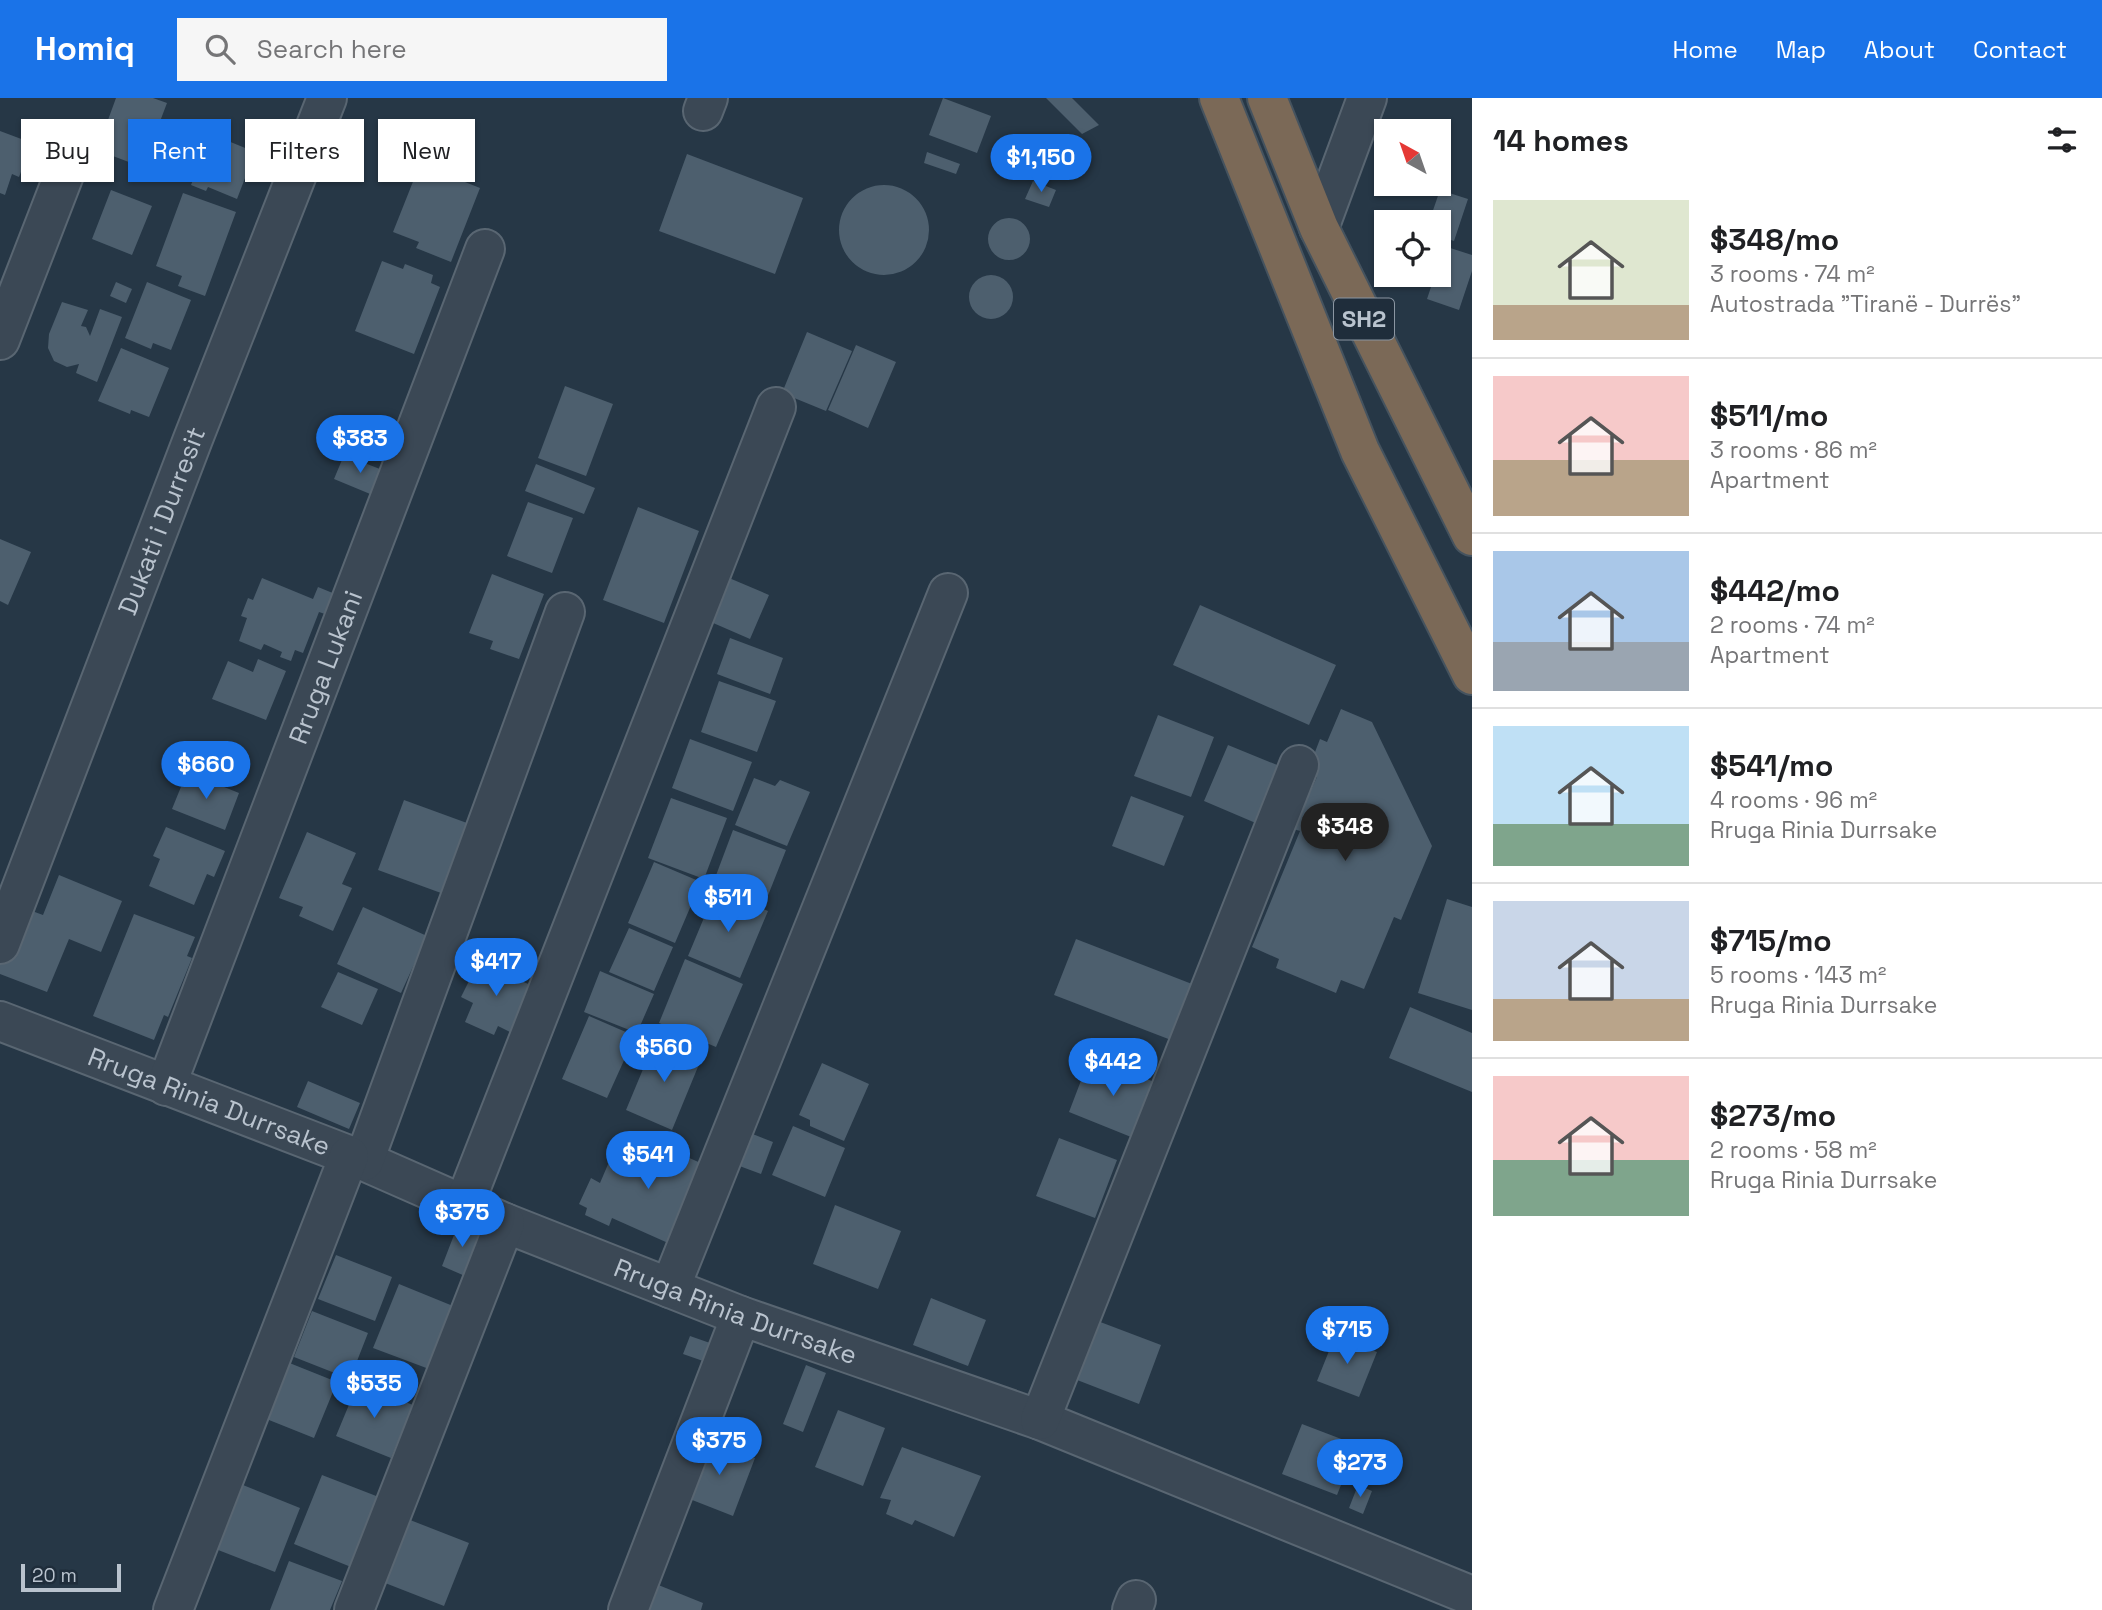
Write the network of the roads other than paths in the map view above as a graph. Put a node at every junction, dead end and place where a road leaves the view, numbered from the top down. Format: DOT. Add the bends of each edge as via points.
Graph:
graph roads {
  1 [pos="326,98"];
  2 [pos="1219,98"];
  3 [pos="1267,98"];
  4 [pos="1367,98"];
  5 [pos="61,182"];
  6 [pos="1319,228"];
  7 [pos="485,249"];
  8 [pos="0,340"];
  9 [pos="776,407"];
  10 [pos="1468,515"];
  11 [pos="948,593"];
  12 [pos="565,612"];
  13 [pos="1472,675"];
  14 [pos="1299,765"];
  15 [pos="0,944"];
  16 [pos="0,1021"];
  17 [pos="166,1086"];
  18 [pos="356,1158"];
  19 [pos="464,1205"];
  20 [pos="505,1223"];
  21 [pos="670,1288"];
  22 [pos="741,1316"];
  23 [pos="1040,1420"];
  24 [pos="1472,1596"];
  25 [pos="173,1610"];
  26 [pos="354,1610"];
  27 [pos="628,1610"];
  1 -- 15 [label="street, Dukati i Durresit"];
  2 -- 13 [label="highway, SH2" via="1360,452"];
  3 -- 6 [label="highway, SH2"];
  4 -- 6 [label="street"];
  5 -- 8 [label="street"];
  6 -- 10 [label="highway, SH2"];
  7 -- 17 [label="street, Rruga Lukani"];
  9 -- 19 [label="street"];
  11 -- 21 [label="street"];
  12 -- 18 [label="street"];
  14 -- 23 [label="street"];
  16 -- 17 [label="street, Rruga Rinia Durrsake"];
  17 -- 18 [label="street, Rruga Rinia Durrsake"];
  18 -- 19 [label="street, Rruga Rinia Durrsake"];
  18 -- 25 [label="street"];
  19 -- 20 [label="street, Rruga Rinia Durrsake"];
  20 -- 21 [label="street, Rruga Rinia Durrsake"];
  20 -- 26 [label="street"];
  21 -- 22 [label="street, Rruga Rinia Durrsake"];
  22 -- 23 [label="street, Rruga Rinia Durrsake"];
  22 -- 27 [label="street"];
  23 -- 24 [label="street, Rruga Rinia Durrsake"];
}
